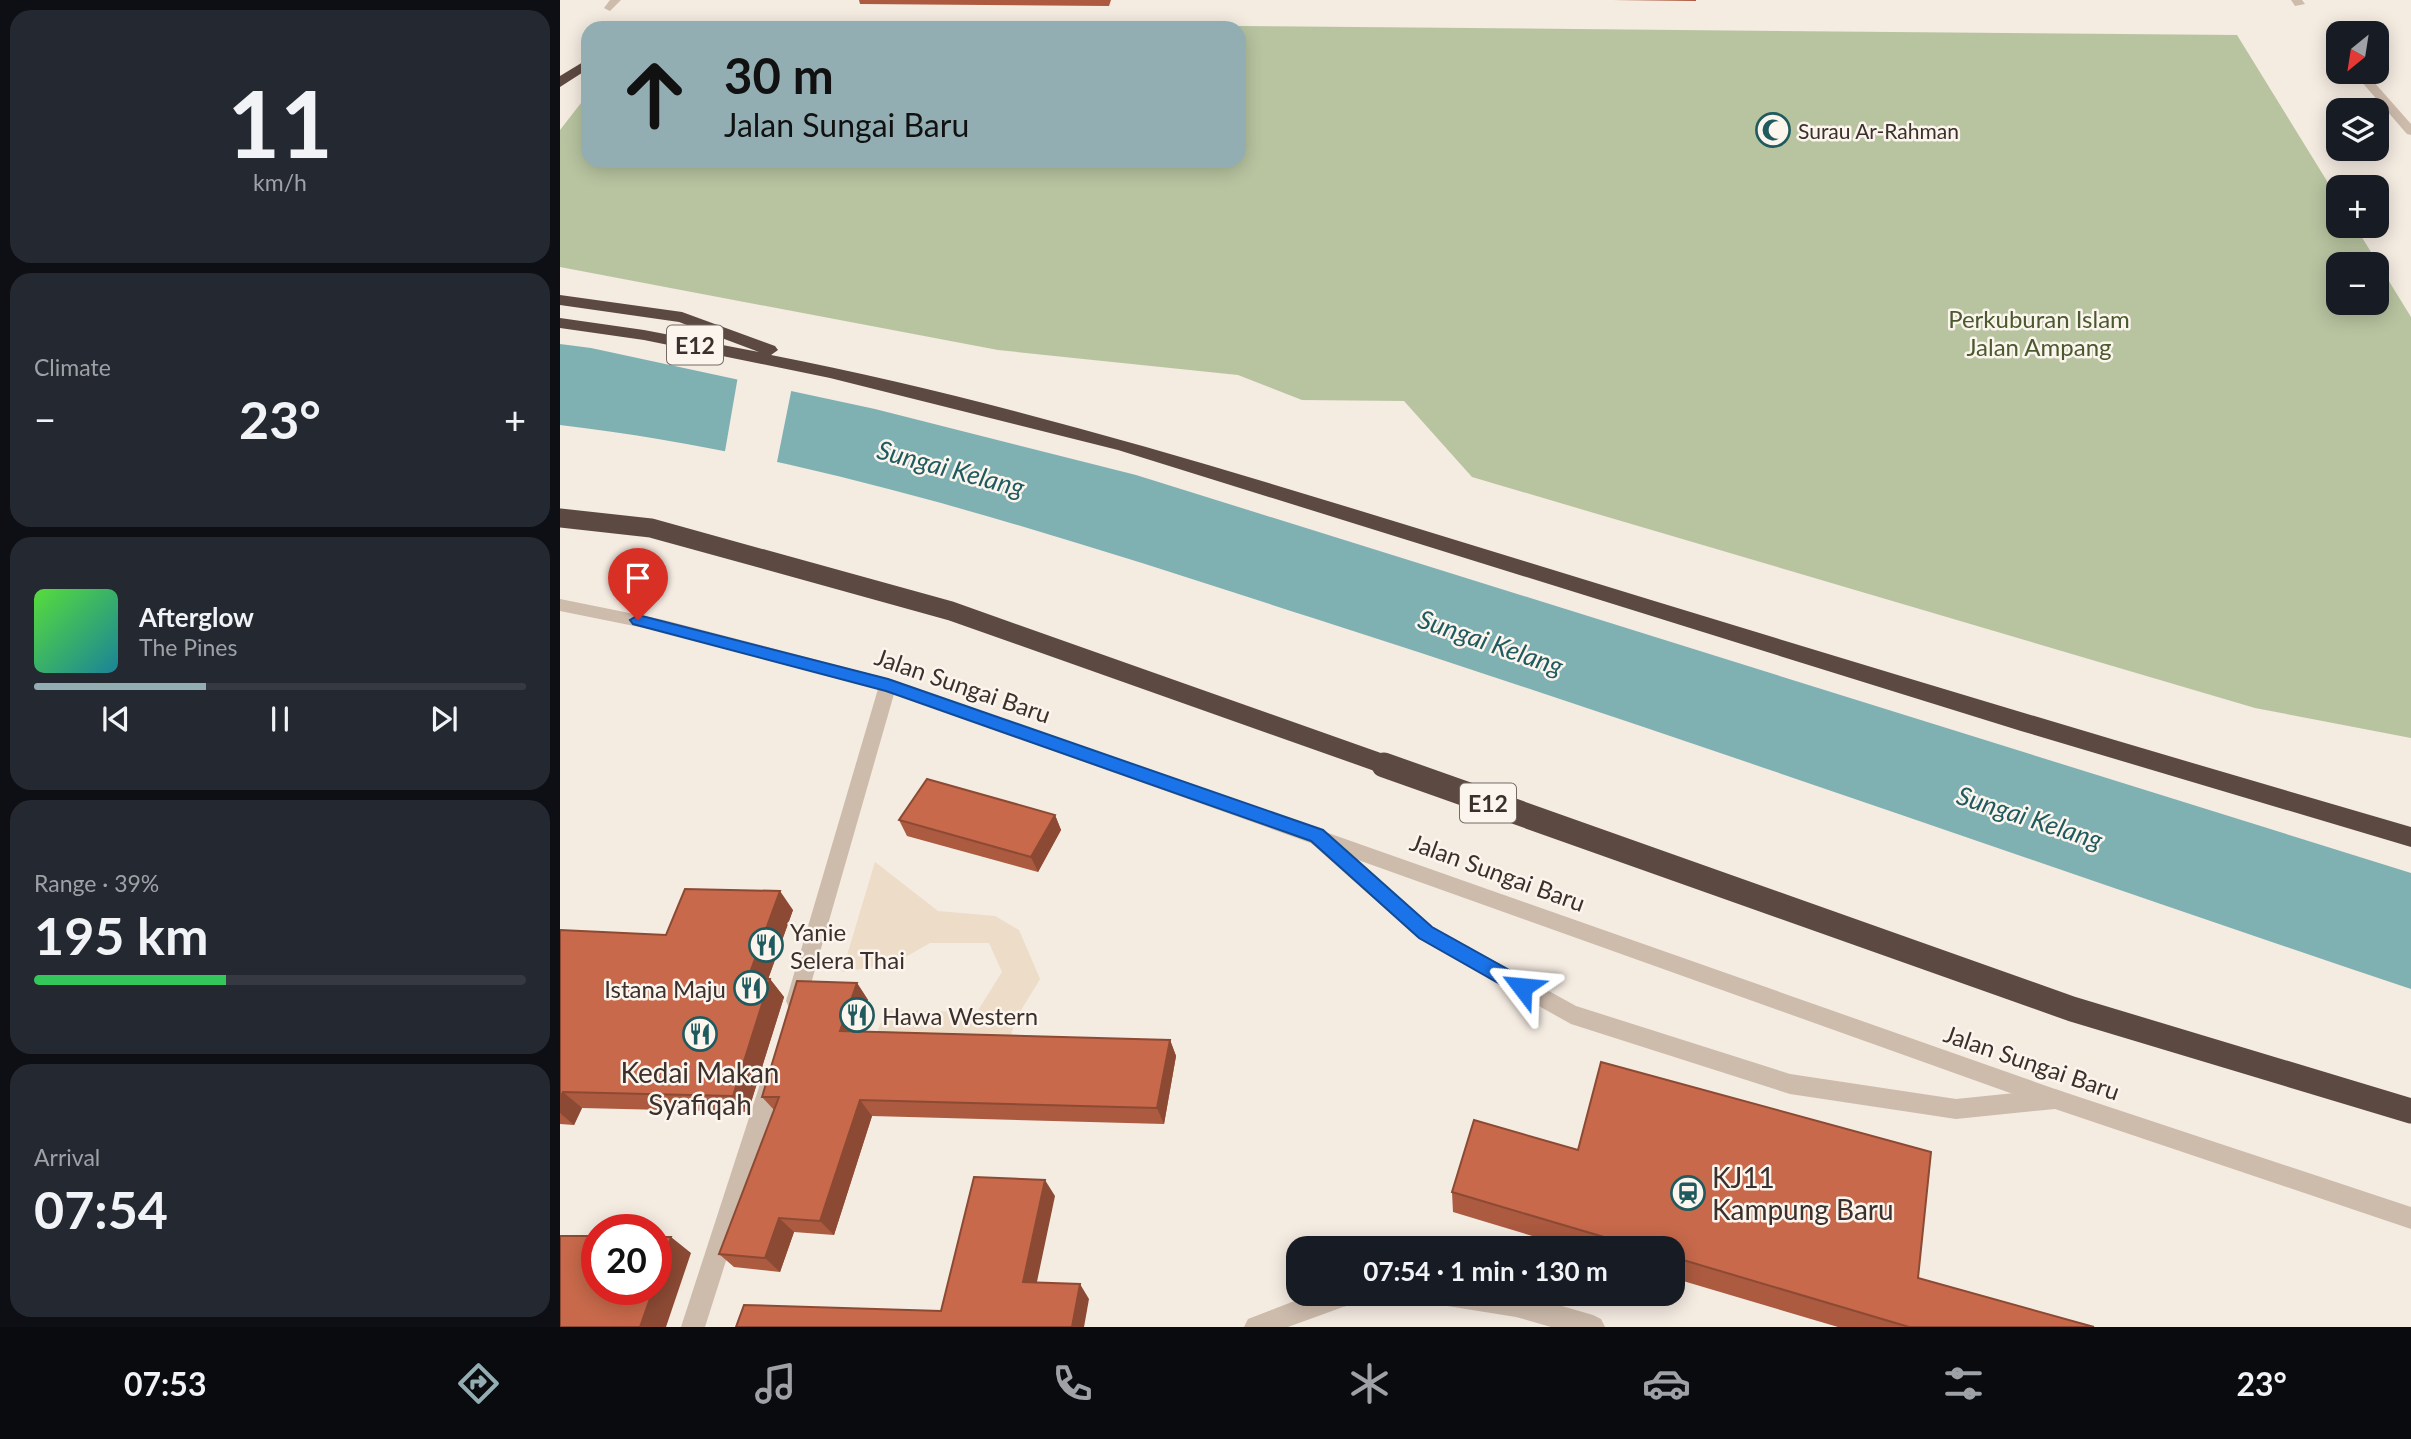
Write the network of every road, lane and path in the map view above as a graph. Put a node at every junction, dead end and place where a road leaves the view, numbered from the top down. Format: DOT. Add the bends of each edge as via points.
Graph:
graph roads {
  1 [pos="581,68"];
  2 [pos="560,83"];
  3 [pos="2370,84"];
  4 [pos="2411,131"];
  5 [pos="560,300"];
  6 [pos="560,323"];
  7 [pos="830,372"];
  8 [pos="560,518"];
  9 [pos="560,605"];
  10 [pos="888,685"];
  11 [pos="1317,835"];
  12 [pos="2411,837"];
  13 [pos="790,1019"];
  14 [pos="779,1057"];
  15 [pos="2056,1099"];
  16 [pos="2411,1111"];
  17 [pos="2411,1217"];
  18 [pos="1313,1306"];
  19 [pos="1520,1306"];
  20 [pos="693,1327"];
  21 [pos="1256,1327"];
  22 [pos="1593,1327"];
  1 -- 2 [label="highway"];
  3 -- 4 [label="street"];
  5 -- 7 [label="highway" via="682,317"];
  6 -- 7 [label="highway, E12"];
  7 -- 12 [label="highway, E12" via="1122,445 2007,718"];
  8 -- 16 [label="highway, E12, bridge" via="651,528 951,611 2072,1009"];
  9 -- 10 [label="street, Jalan Sungai Baru" via="664,626"];
  10 -- 11 [label="street, Jalan Sungai Baru"];
  10 -- 13 [label="street"];
  11 -- 15 [label="street, Jalan Sungai Baru"];
  11 -- 15 [label="street" via="1426,933 1570,1014 1790,1084 1956,1109"];
  14 -- 20 [label="street"];
  15 -- 17 [label="street, Jalan Sungai Baru"];
  18 -- 21 [label="street"];
  19 -- 22 [label="street"];
}
